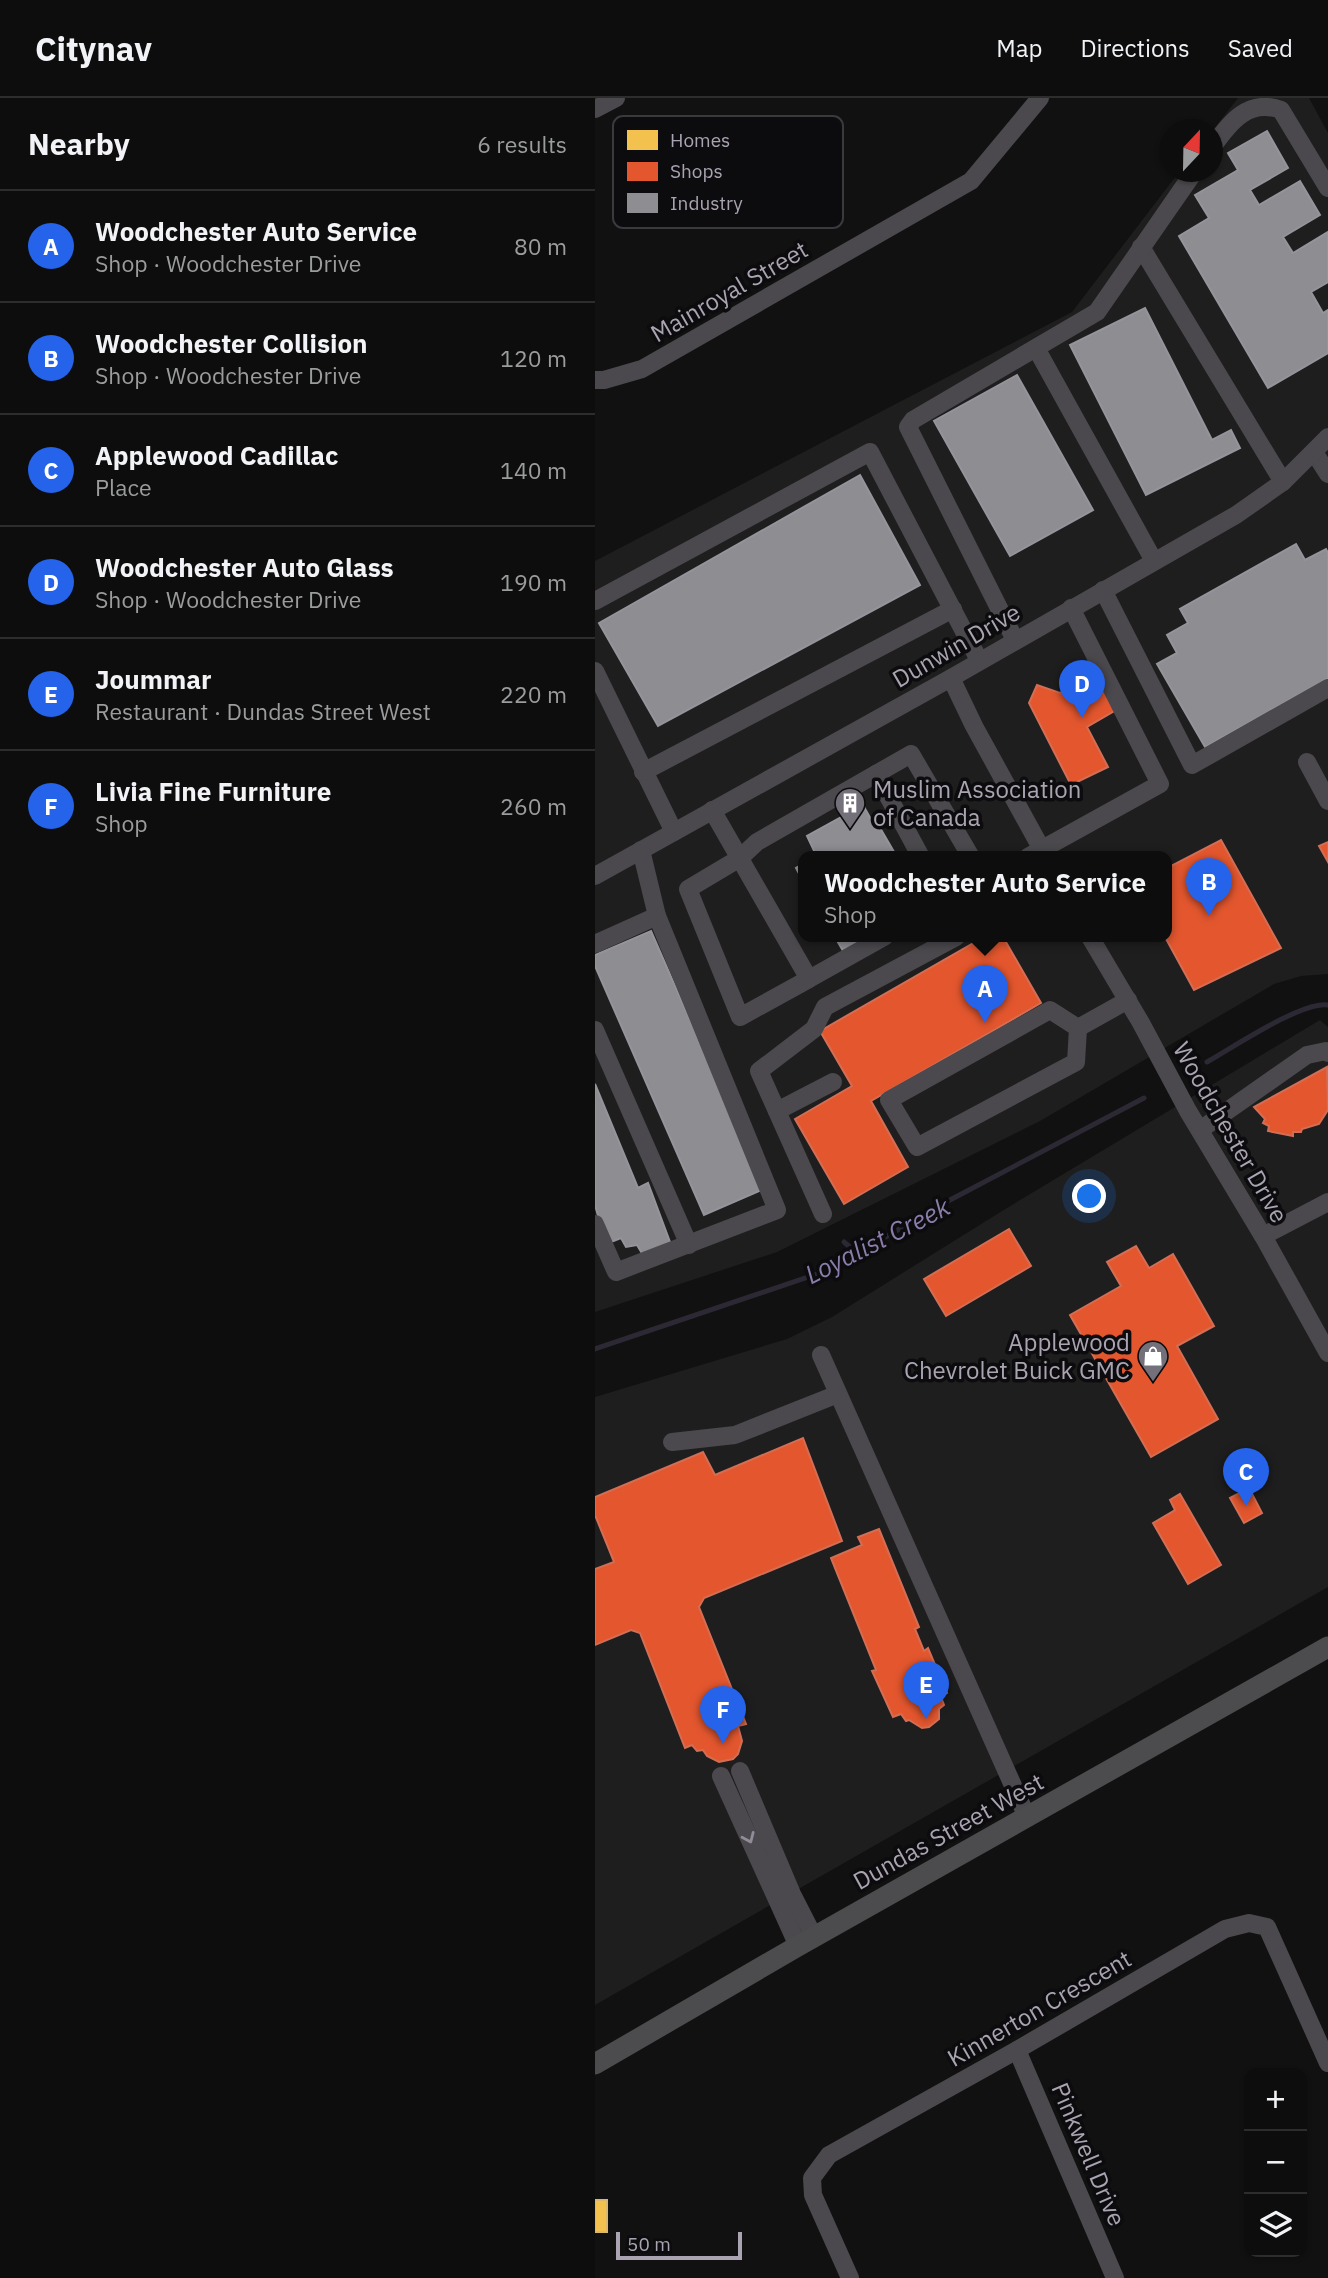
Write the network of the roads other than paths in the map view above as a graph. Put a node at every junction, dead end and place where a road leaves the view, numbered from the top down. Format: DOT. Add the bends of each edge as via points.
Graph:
graph roads {
  1 [pos="616,98"];
  2 [pos="1040,98"];
  3 [pos="595,109"];
  4 [pos="1223,132"];
  5 [pos="1187,182"];
  6 [pos="1328,188"];
  7 [pos="1142,247"];
  8 [pos="1036,348"];
  9 [pos="595,380"];
  10 [pos="1328,437"];
  11 [pos="1314,452"];
  12 [pos="1328,474"];
  13 [pos="1283,482"];
  14 [pos="1154,561"];
  15 [pos="1103,590"];
  16 [pos="595,601"];
  17 [pos="1071,608"];
  18 [pos="953,609"];
  19 [pos="1015,640"];
  20 [pos="979,660"];
  21 [pos="595,671"];
  22 [pos="951,678"];
  23 [pos="1328,688"];
  24 [pos="1307,762"];
  25 [pos="643,772"];
  26 [pos="876,774"];
  27 [pos="1328,801"];
  28 [pos="712,810"];
  29 [pos="674,832"];
  30 [pos="641,850"];
  31 [pos="918,851"];
  32 [pos="968,851"];
  33 [pos="1037,851"];
  34 [pos="1044,851"];
  35 [pos="740,858"];
  36 [pos="595,876"];
  37 [pos="657,916"];
  38 [pos="875,942"];
  39 [pos="947,942"];
  40 [pos="1093,942"];
  41 [pos="595,944"];
  42 [pos="809,979"];
  43 [pos="1128,1000"];
  44 [pos="1079,1028"];
  45 [pos="595,1030"];
  46 [pos="1328,1053"];
  47 [pos="833,1082"];
  48 [pos="777,1111"];
  49 [pos="1200,1130"];
  50 [pos="1328,1202"];
  51 [pos="823,1214"];
  52 [pos="595,1224"];
  53 [pos="1263,1236"];
  54 [pos="689,1245"];
  55 [pos="1328,1353"];
  56 [pos="821,1355"];
  57 [pos="838,1394"];
  58 [pos="672,1442"];
  59 [pos="1328,1647"];
  60 [pos="740,1771"];
  61 [pos="721,1776"];
  62 [pos="1027,1816"];
  63 [pos="806,1941"];
  64 [pos="1017,2050"];
  65 [pos="1328,2063"];
  66 [pos="595,2064"];
  67 [pos="850,2278"];
  68 [pos="1115,2278"];
  1 -- 3 [label="street"];
  2 -- 9 [label="street, Mainroyal Street" via="971,181 642,369"];
  4 -- 6 [label="street" via="1257,105 1281,110"];
  5 -- 7 [label="street"];
  7 -- 8 [label="street" via="1097,312"];
  7 -- 13 [label="street"];
  8 -- 14 [label="street"];
  8 -- 19 [label="street" via="913,420 908,428"];
  10 -- 11 [label="street, Dunwin Drive"];
  11 -- 12 [label="street"];
  11 -- 13 [label="street, Dunwin Drive"];
  13 -- 14 [label="street, Dunwin Drive" via="1236,516"];
  14 -- 15 [label="street, Dunwin Drive"];
  15 -- 17 [label="street, Dunwin Drive"];
  15 -- 23 [label="street" via="1192,765"];
  16 -- 18 [label="street" via="870,452"];
  17 -- 19 [label="street, Dunwin Drive"];
  17 -- 34 [label="street" via="1160,784"];
  18 -- 20 [label="street"];
  18 -- 25 [label="street"];
  19 -- 20 [label="street, Dunwin Drive"];
  20 -- 22 [label="street, Dunwin Drive"];
  21 -- 25 [label="street"];
  22 -- 28 [label="street, Dunwin Drive"];
  22 -- 33 [label="street"];
  24 -- 27 [label="street"];
  25 -- 29 [label="street"];
  26 -- 31 [label="street"];
  26 -- 32 [label="street" via="911,754"];
  26 -- 35 [label="street" via="757,842"];
  28 -- 29 [label="street, Dunwin Drive"];
  28 -- 35 [label="street"];
  29 -- 30 [label="street, Dunwin Drive"];
  30 -- 36 [label="street, Dunwin Drive"];
  30 -- 37 [label="street"];
  35 -- 42 [label="street"];
  35 -- 42 [label="street" via="688,889 740,1017"];
  37 -- 41 [label="street"];
  37 -- 54 [label="street" via="777,1210"];
  38 -- 42 [label="street"];
  39 -- 48 [label="street" via="825,1007 814,1029 759,1071"];
  40 -- 43 [label="street, Woodchester Drive"];
  43 -- 44 [label="street"];
  43 -- 49 [label="street, Woodchester Drive"];
  44 -- 44 [label="street" via="1076,1062 917,1147 889,1100 1050,1010"];
  45 -- 54 [label="street"];
  46 -- 49 [label="street" via="1307,1055"];
  47 -- 48 [label="street"];
  48 -- 51 [label="street"];
  49 -- 53 [label="street, Woodchester Drive"];
  50 -- 53 [label="street"];
  52 -- 54 [label="street" via="616,1272"];
  53 -- 55 [label="street, Woodchester Drive"];
  56 -- 57 [label="street"];
  57 -- 58 [label="street" via="735,1435"];
  57 -- 62 [label="street"];
  59 -- 62 [label="main road, Dundas Street West"];
  60 -- 63 [label="street" via="792,1894"];
  61 -- 63 [label="street, one-way"];
  62 -- 63 [label="main road, Dundas Street West"];
  63 -- 66 [label="main road, Dundas Street West"];
  64 -- 65 [label="street, Kinnerton Crescent" via="1225,1929 1249,1923 1267,1927"];
  64 -- 67 [label="street, Kinnerton Crescent" via="829,2155 819,2167 812,2178 813,2195"];
  64 -- 68 [label="street, Pinkwell Drive"];
}
